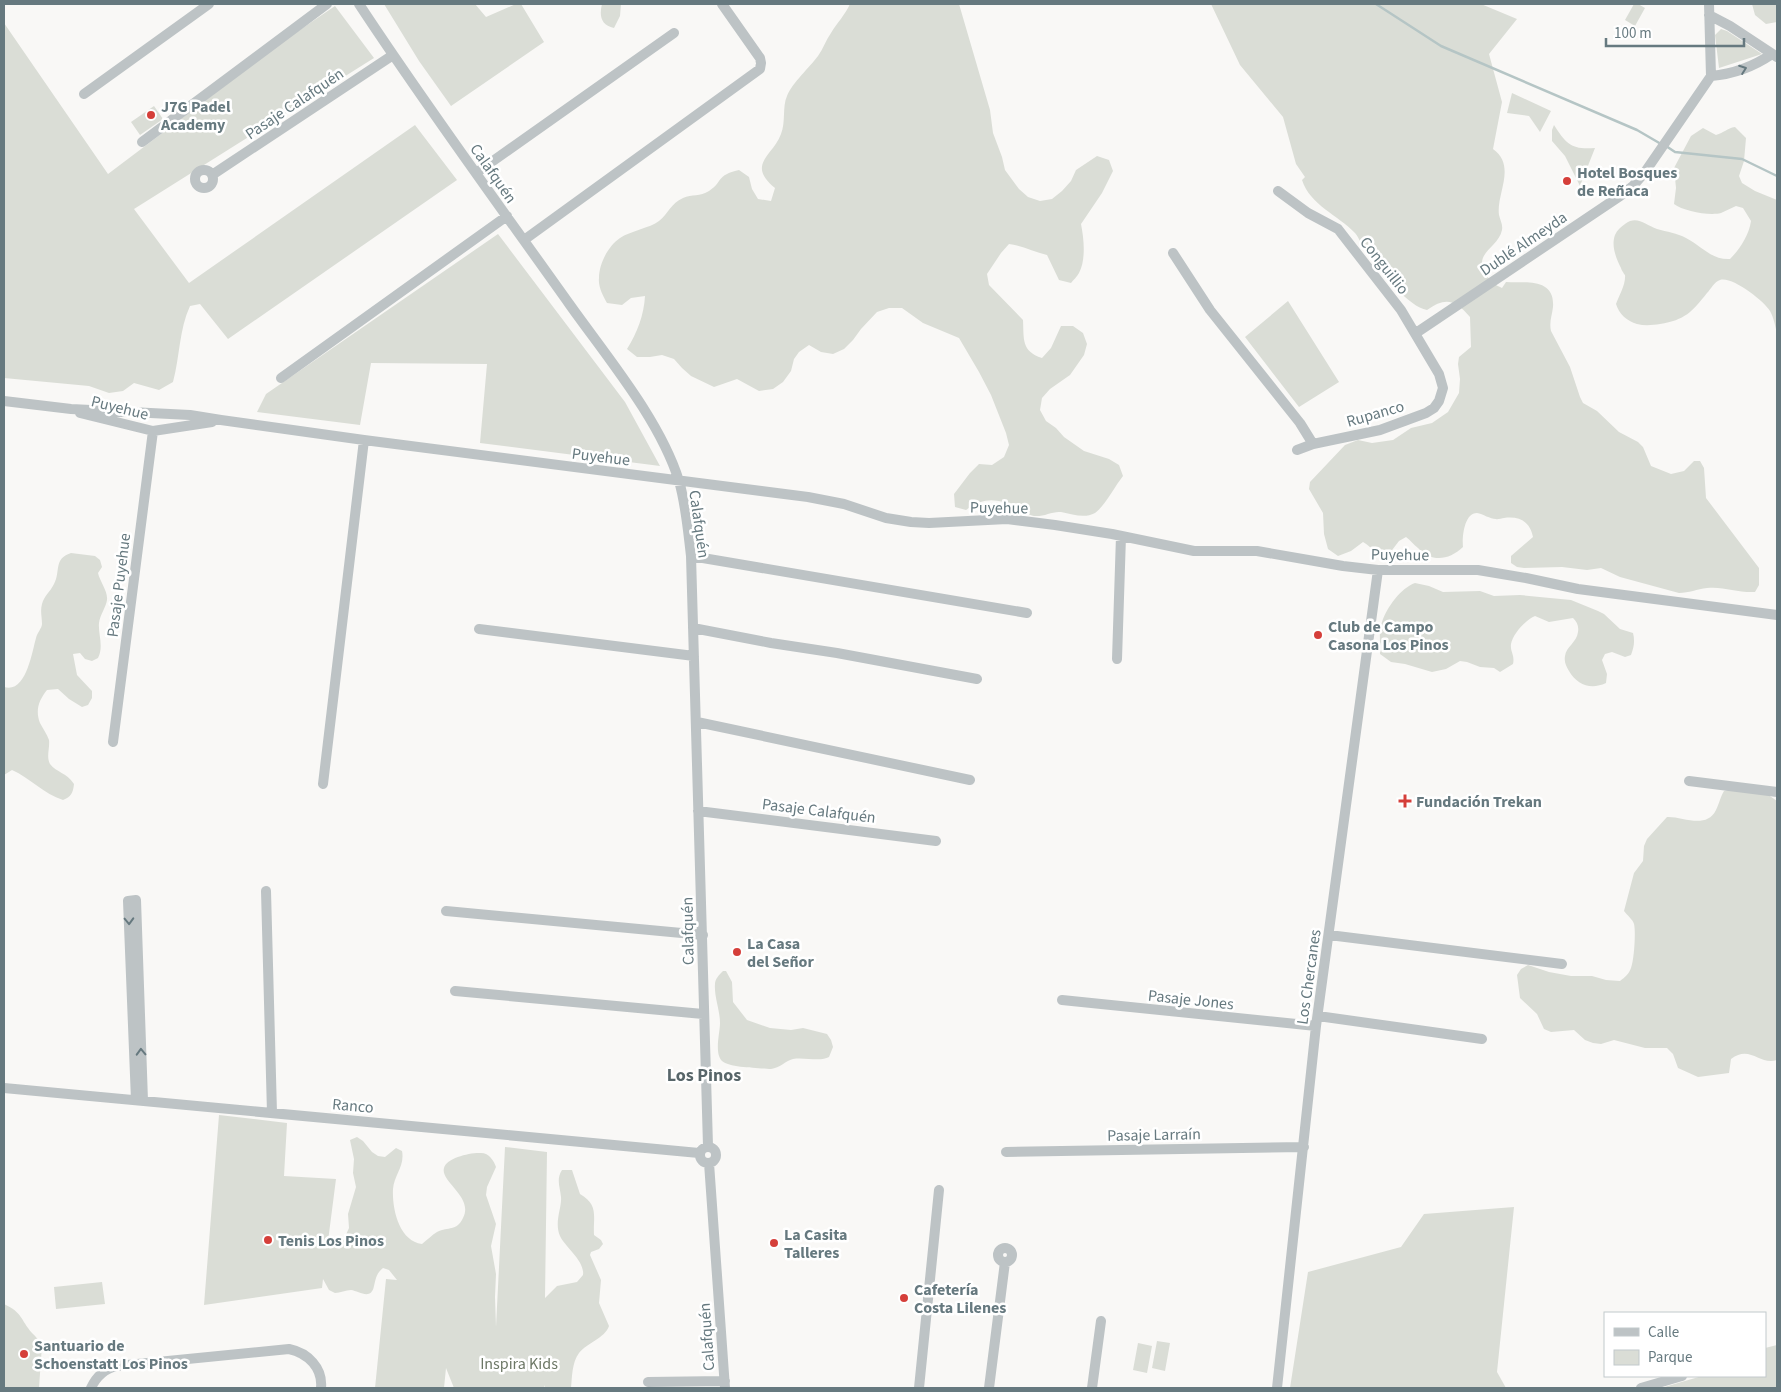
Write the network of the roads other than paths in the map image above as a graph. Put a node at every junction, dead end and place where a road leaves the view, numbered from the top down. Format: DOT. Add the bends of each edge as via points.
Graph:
graph roads {
  1 [pos="209,4"];
  2 [pos="327,4"];
  3 [pos="359,4"];
  4 [pos="723,4"];
  5 [pos="1709,4"];
  6 [pos="1709,15"];
  7 [pos="674,32"];
  8 [pos="392,55"];
  9 [pos="1775,55"];
  10 [pos="1711,76"];
  11 [pos="84,94"];
  12 [pos="142,142"];
  13 [pos="476,173"];
  14 [pos="212,175"];
  15 [pos="1278,191"];
  16 [pos="507,216"];
  17 [pos="524,240"];
  18 [pos="1174,253"];
  19 [pos="1416,333"];
  20 [pos="281,378"];
  21 [pos="1442,383"];
  22 [pos="4,401"];
  23 [pos="72,409"];
  24 [pos="221,420"];
  25 [pos="152,431"];
  26 [pos="364,440"];
  27 [pos="1313,444"];
  28 [pos="1297,450"];
  29 [pos="679,481"];
  30 [pos="1121,536"];
  31 [pos="690,556"];
  32 [pos="1378,570"];
  33 [pos="1028,613"];
  34 [pos="1777,615"];
  35 [pos="693,628"];
  36 [pos="479,629"];
  37 [pos="694,656"];
  38 [pos="1116,659"];
  39 [pos="977,679"];
  40 [pos="696,722"];
  41 [pos="113,742"];
  42 [pos="970,780"];
  43 [pos="1689,781"];
  44 [pos="323,784"];
  45 [pos="1777,792"];
  46 [pos="698,811"];
  47 [pos="936,841"];
  48 [pos="266,891"];
  49 [pos="446,910"];
  50 [pos="703,935"];
  51 [pos="1329,935"];
  52 [pos="1562,964"];
  53 [pos="455,991"];
  54 [pos="1062,1000"];
  55 [pos="703,1014"];
  56 [pos="1317,1021"];
  57 [pos="1482,1039"];
  58 [pos="4,1088"];
  59 [pos="139,1101"];
  60 [pos="272,1113"];
  61 [pos="1304,1147"];
  62 [pos="704,1149"];
  63 [pos="1006,1152"];
  64 [pos="939,1190"];
  65 [pos="1005,1262"];
  66 [pos="1101,1321"];
  67 [pos="1679,1377"];
  68 [pos="648,1382"];
  69 [pos="725,1385"];
  70 [pos="91,1388"];
  71 [pos="321,1388"];
  72 [pos="919,1388"];
  73 [pos="989,1388"];
  74 [pos="1092,1388"];
  75 [pos="1277,1388"];
  76 [pos="1641,1388"];
  1 -- 11 [label="street"];
  2 -- 12 [label="street"];
  3 -- 8 [label="street, Calafquén"];
  4 -- 17 [label="street" via="760,58 760,70"];
  5 -- 6 [label="street"];
  6 -- 9 [label="street"];
  6 -- 10 [label="street"];
  7 -- 13 [label="street"];
  8 -- 13 [label="street, Calafquén"];
  8 -- 14 [label="street, Pasaje Calafquén"];
  10 -- 9 [label="street, one-way" via="1741,71"];
  10 -- 19 [label="street, Dublé Almeyda" via="1633,186"];
  13 -- 16 [label="street, Calafquén"];
  15 -- 19 [label="street, Conguillio" via="1308,213 1338,229"];
  16 -- 17 [label="street, Calafquén"];
  16 -- 20 [label="street"];
  17 -- 29 [label="street, Calafquén" via="633,393 659,437"];
  18 -- 27 [label="street" via="1210,310 1300,422"];
  19 -- 21 [label="street, Conguillio"];
  21 -- 27 [label="street, Rupanco" via="1440,401 1430,411 1380,430"];
  22 -- 23 [label="street, Puyehue"];
  23 -- 24 [label="street, Puyehue" via="190,414"];
  23 -- 25 [label="street, Puyehue"];
  24 -- 25 [label="street, Puyehue"];
  24 -- 26 [label="street, Puyehue"];
  25 -- 41 [label="street, Pasaje Puyehue"];
  26 -- 29 [label="street, Puyehue"];
  26 -- 44 [label="street"];
  27 -- 28 [label="street, Rupanco"];
  29 -- 30 [label="street, Puyehue" via="827,500 911,522 1007,519"];
  29 -- 31 [label="street, Calafquén"];
  30 -- 32 [label="street, Puyehue" via="1194,551 1256,551"];
  30 -- 38 [label="street"];
  31 -- 33 [label="street"];
  31 -- 35 [label="street, Calafquén"];
  32 -- 34 [label="street, Puyehue" via="1478,570 1578,590"];
  32 -- 51 [label="street, Los Chercanes"];
  35 -- 37 [label="street, Calafquén"];
  35 -- 39 [label="street"];
  36 -- 37 [label="street"];
  37 -- 40 [label="street, Calafquén"];
  40 -- 42 [label="street"];
  40 -- 46 [label="street, Calafquén"];
  43 -- 45 [label="street"];
  46 -- 47 [label="street, Pasaje Calafquén"];
  46 -- 50 [label="street, Calafquén"];
  48 -- 60 [label="street"];
  49 -- 50 [label="street"];
  50 -- 55 [label="street, Calafquén"];
  51 -- 52 [label="street"];
  51 -- 56 [label="street, Los Chercanes"];
  53 -- 55 [label="street"];
  54 -- 56 [label="street, Pasaje Jones"];
  55 -- 62 [label="street, Calafquén"];
  56 -- 57 [label="street, Pasaje Jones"];
  56 -- 61 [label="street, Los Chercanes"];
  58 -- 59 [label="street, Ranco"];
  59 -- 59 [label="street, one-way" via="136,900 128,901"];
  59 -- 60 [label="street, Ranco"];
  60 -- 62 [label="street, Ranco"];
  61 -- 63 [label="street, Pasaje Larraín"];
  61 -- 75 [label="street, Los Chercanes"];
  62 -- 69 [label="street, Calafquén" via="700,1158 709,1163"];
  64 -- 72 [label="street"];
  65 -- 73 [label="street"];
  66 -- 74 [label="street"];
  67 -- 76 [label="street"];
  68 -- 69 [label="street"];
  70 -- 71 [label="street" via="104,1372 117,1366 289,1349 312,1362 320,1376"];
}
